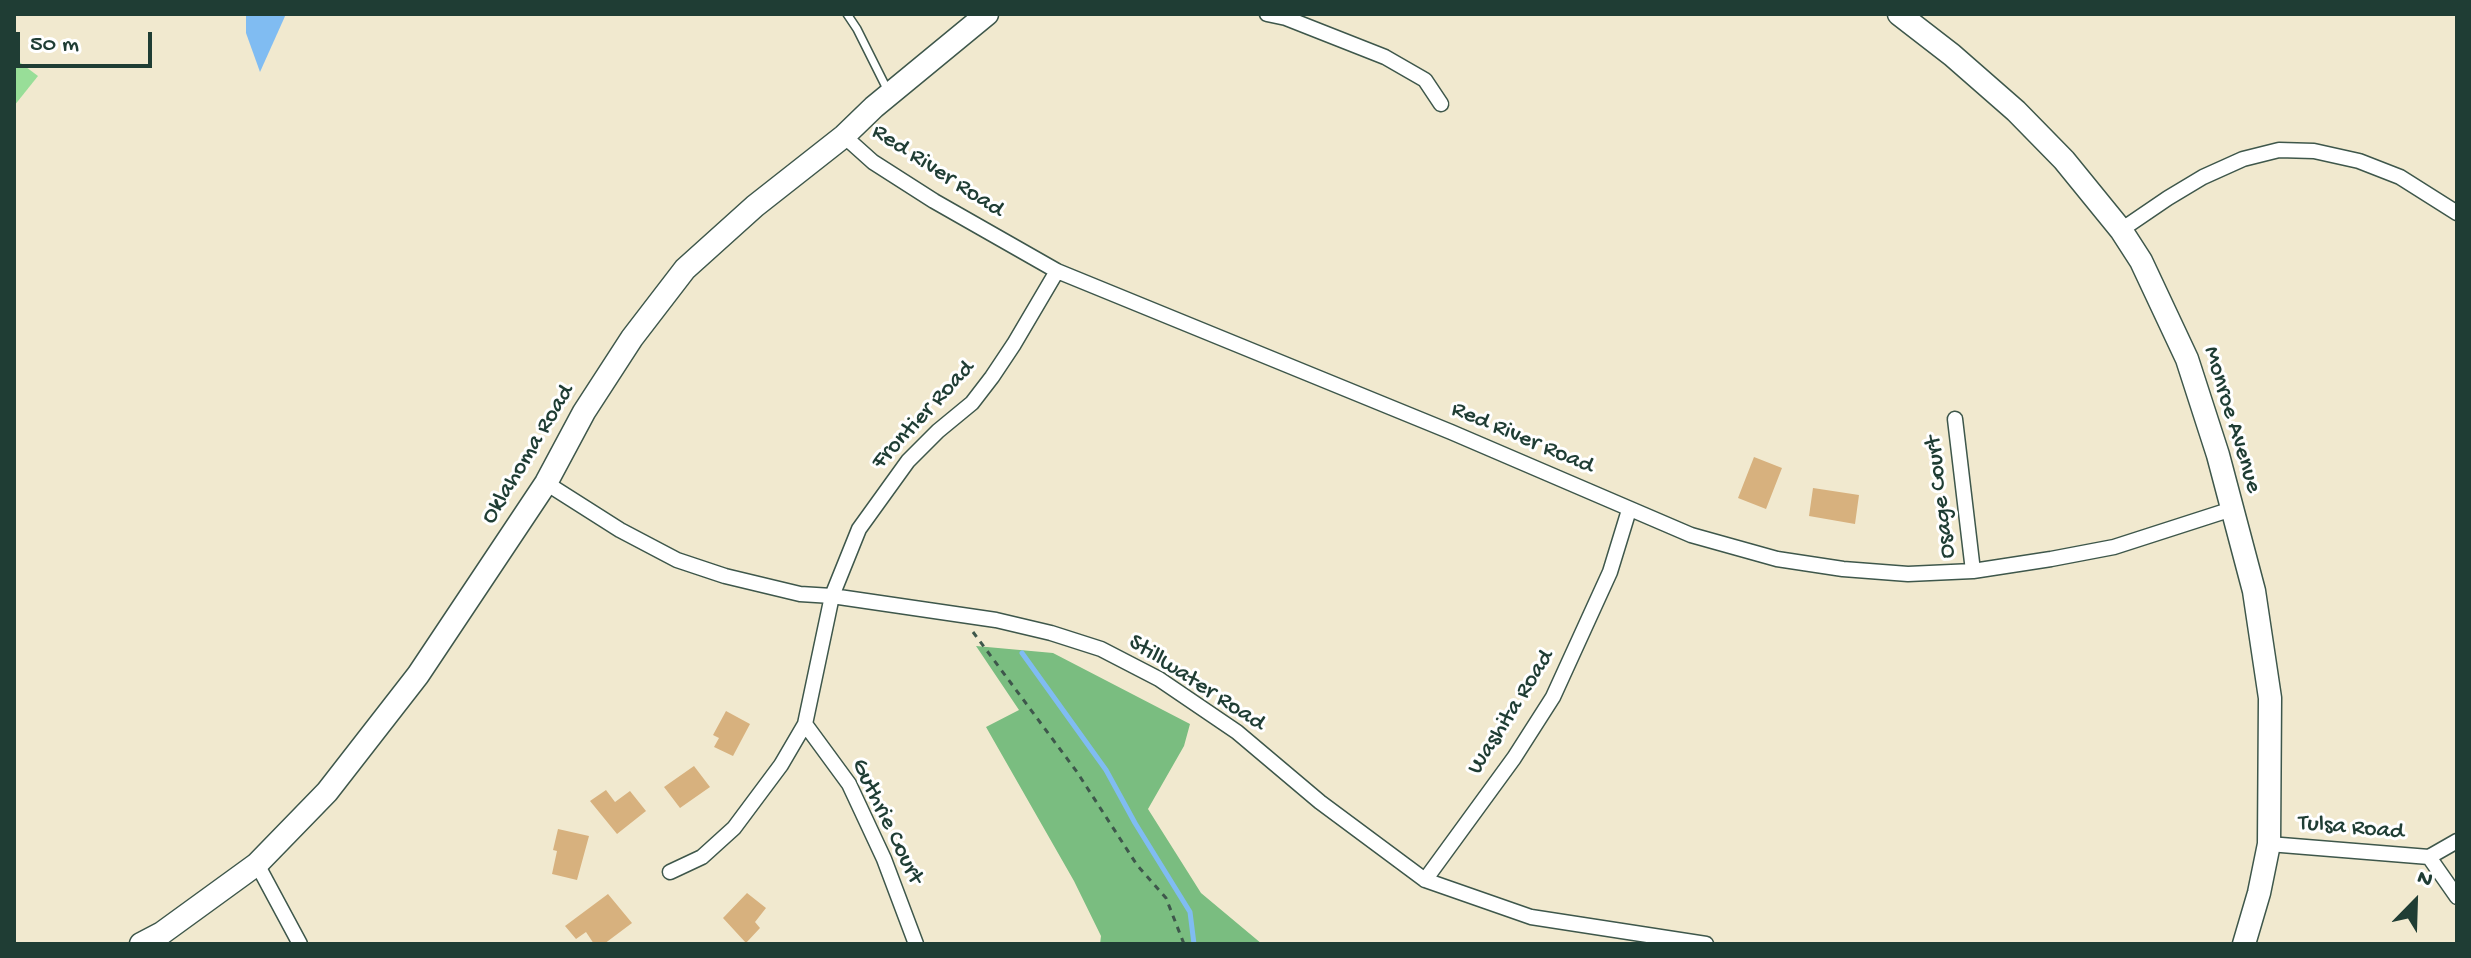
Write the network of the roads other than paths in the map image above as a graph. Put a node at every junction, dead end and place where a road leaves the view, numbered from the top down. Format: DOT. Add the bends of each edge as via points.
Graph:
graph roads {
  1 [pos="847,14"];
  2 [pos="987,14"];
  3 [pos="1267,14"];
  4 [pos="1899,14"];
  5 [pos="890,95"];
  6 [pos="1441,104"];
  7 [pos="844,136"];
  8 [pos="2457,213"];
  9 [pos="2121,230"];
  10 [pos="1057,271"];
  11 [pos="1955,419"];
  12 [pos="546,483"];
  13 [pos="2232,509"];
  14 [pos="1629,510"];
  15 [pos="1973,571"];
  16 [pos="832,596"];
  17 [pos="805,724"];
  18 [pos="2457,841"];
  19 [pos="2269,844"];
  20 [pos="2429,857"];
  21 [pos="257,864"];
  22 [pos="670,872"];
  23 [pos="1425,880"];
  24 [pos="2457,897"];
  25 [pos="141,944"];
  26 [pos="300,944"];
  27 [pos="916,944"];
  28 [pos="1706,944"];
  29 [pos="2244,944"];
  1 -- 5 [label="lane"];
  2 -- 5 [label="street, Oklahoma Road"];
  3 -- 6 [label="street" via="1385,57 1425,80"];
  4 -- 9 [label="street, Monroe Avenue" via="2016,111"];
  5 -- 7 [label="street, Oklahoma Road"];
  7 -- 10 [label="street, Red River Road" via="873,162 934,201"];
  7 -- 12 [label="street, Oklahoma Road" via="685,269 632,338"];
  8 -- 9 [label="street" via="2400,177 2359,161 2279,150 2203,177"];
  9 -- 13 [label="street, Monroe Avenue" via="2187,359"];
  10 -- 14 [label="street, Red River Road"];
  10 -- 16 [label="street, Frontier Road" via="972,403 908,461 885,491 859,529"];
  11 -- 15 [label="street, Osage Court"];
  12 -- 16 [label="street, Stillwater Road" via="677,560 800,594"];
  12 -- 21 [label="street, Oklahoma Road" via="418,675 327,792"];
  13 -- 15 [label="street, Red River Road" via="2114,547"];
  13 -- 19 [label="street, Monroe Avenue" via="2254,591 2270,698"];
  14 -- 15 [label="street, Red River Road" via="1691,535 1777,559 1908,574"];
  14 -- 23 [label="street, Washita Road" via="1610,572 1553,697"];
  16 -- 17 [label="street, Frontier Road"];
  16 -- 23 [label="street, Stillwater Road" via="996,620 1101,649 1159,679 1237,732"];
  17 -- 22 [label="street, Frontier Road" via="734,828 702,857"];
  17 -- 27 [label="street, Guthrie Court" via="849,784"];
  18 -- 20 [label="street"];
  19 -- 20 [label="street, Tulsa Road"];
  19 -- 29 [label="street, Monroe Avenue"];
  20 -- 24 [label="street, Tulsa Road"];
  21 -- 25 [label="street, Oklahoma Road"];
  21 -- 26 [label="street"];
  23 -- 28 [label="street, Stillwater Road" via="1531,917"];
}
